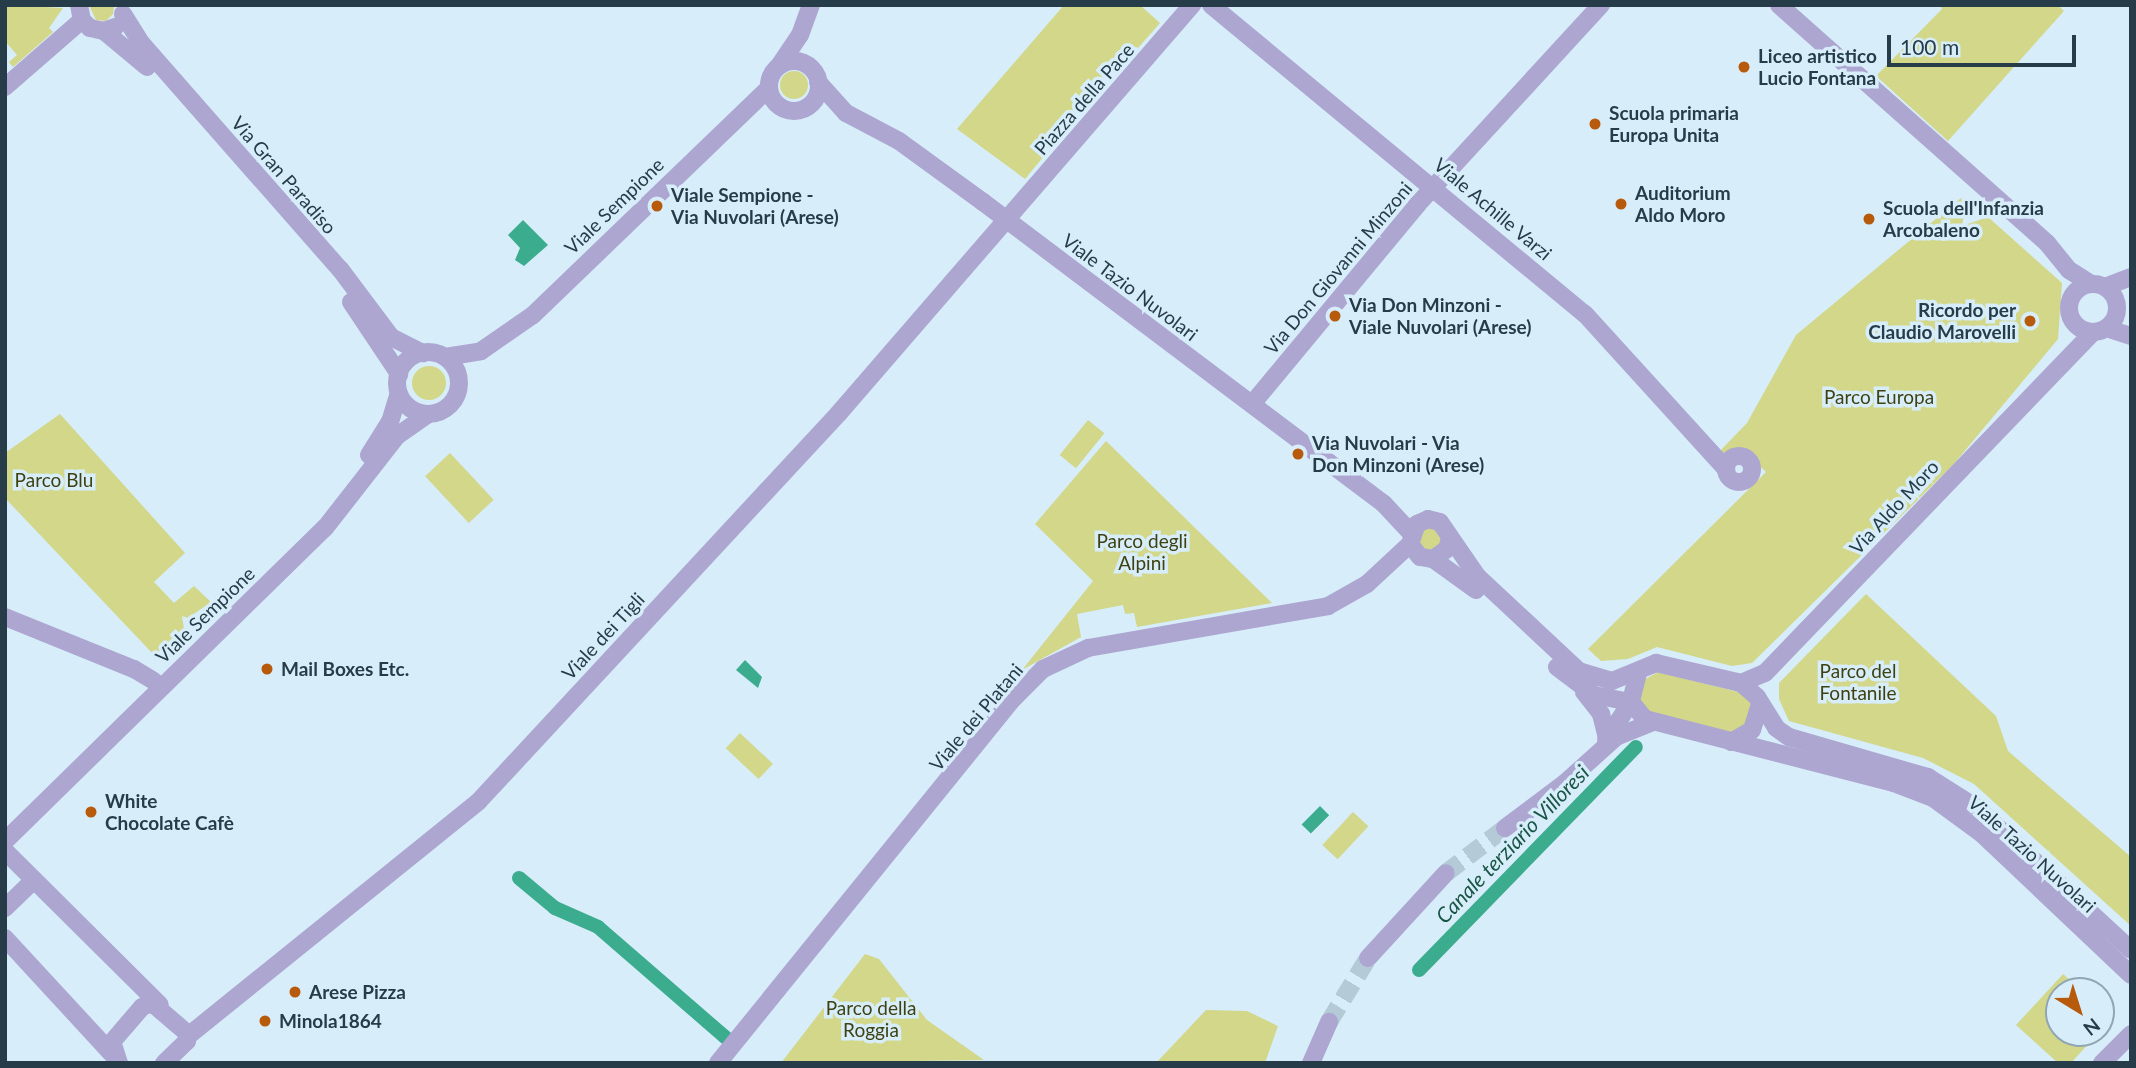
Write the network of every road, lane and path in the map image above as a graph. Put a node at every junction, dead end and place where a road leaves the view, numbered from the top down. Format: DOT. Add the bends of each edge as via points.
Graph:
graph roads {
  1 [pos="811,5"];
  2 [pos="1192,5"];
  3 [pos="1211,5"];
  4 [pos="1601,5"];
  5 [pos="1779,5"];
  6 [pos="124,9"];
  7 [pos="89,21"];
  8 [pos="800,35"];
  9 [pos="779,66"];
  10 [pos="807,66"];
  11 [pos="818,82"];
  12 [pos="5,87"];
  13 [pos="769,88"];
  14 [pos="778,106"];
  15 [pos="806,108"];
  16 [pos="846,113"];
  17 [pos="742,116"];
  18 [pos="1433,187"];
  19 [pos="1008,221"];
  20 [pos="2029,229"];
  21 [pos="2131,277"];
  22 [pos="2098,286"];
  23 [pos="2131,293"];
  24 [pos="2071,298"];
  25 [pos="2113,321"];
  26 [pos="2074,323"];
  27 [pos="2131,336"];
  28 [pos="481,351"];
  29 [pos="423,353"];
  30 [pos="445,357"];
  31 [pos="2053,369"];
  32 [pos="399,374"];
  33 [pos="459,382"];
  34 [pos="399,393"];
  35 [pos="1252,404"];
  36 [pos="428,414"];
  37 [pos="1726,469"];
  38 [pos="1450,538"];
  39 [pos="1419,543"];
  40 [pos="5,617"];
  41 [pos="1638,673"];
  42 [pos="1765,673"];
  43 [pos="154,681"];
  44 [pos="1741,683"];
  45 [pos="1580,687"];
  46 [pos="1758,700"];
  47 [pos="1631,702"];
  48 [pos="1653,722"];
  49 [pos="1731,741"];
  50 [pos="1603,745"];
  51 [pos="5,828"];
  52 [pos="1505,828"];
  53 [pos="5,841"];
  54 [pos="5,851"];
  55 [pos="1446,873"];
  56 [pos="32,882"];
  57 [pos="5,908"];
  58 [pos="5,938"];
  59 [pos="2131,950"];
  60 [pos="1368,958"];
  61 [pos="2131,975"];
  62 [pos="160,1005"];
  63 [pos="1329,1022"];
  64 [pos="2131,1026"];
  65 [pos="188,1036"];
  66 [pos="2125,1039"];
  67 [pos="109,1055"];
  68 [pos="164,1063"];
  69 [pos="718,1063"];
  70 [pos="1311,1063"];
  71 [pos="2102,1063"];
  1 -- 8 [label="street"];
  2 -- 19 [label="street, Piazza della Pace"];
  3 -- 18 [label="street, Viale Achille Varzi"];
  4 -- 18 [label="street, Via Don Giovanni Minzoni"];
  5 -- 20 [label="street"];
  6 -- 7 [label="street" via="118,23"];
  6 -- 29 [label="street, Via Gran Paradiso" via="142,44 340,269 391,337"];
  7 -- 12 [label="street"];
  7 -- 32 [label="street, Via Gran Paradiso" via="133,51 331,276"];
  8 -- 9 [label="street"];
  8 -- 10 [label="street"];
  9 -- 10 [label="street" via="793,62"];
  9 -- 13 [label="street"];
  10 -- 11 [label="street"];
  11 -- 15 [label="street" via="816,97"];
  11 -- 16 [label="street, Viale Tazio Nuvolari"];
  13 -- 14 [label="street"];
  13 -- 17 [label="street, Viale Sempione"];
  14 -- 15 [label="street" via="792,111"];
  14 -- 17 [label="street, Viale Sempione"];
  15 -- 16 [label="street, Viale Tazio Nuvolari"];
  16 -- 19 [label="street, Viale Tazio Nuvolari" via="900,141"];
  17 -- 28 [label="street, Viale Sempione" via="533,315"];
  18 -- 35 [label="street, Via Don Giovanni Minzoni"];
  18 -- 37 [label="street, Viale Achille Varzi" via="1585,314"];
  19 -- 35 [label="street, Viale Tazio Nuvolari"];
  19 -- 65 [label="street, Viale dei Tigli" via="839,413 461,819"];
  20 -- 22 [label="street" via="2069,270"];
  20 -- 24 [label="street"];
  21 -- 22 [label="street"];
  22 -- 24 [label="street"];
  22 -- 25 [label="street"];
  23 -- 25 [label="street, Via Aldo Moro"];
  24 -- 26 [label="street"];
  25 -- 26 [label="street"];
  25 -- 27 [label="street"];
  25 -- 31 [label="street, Via Aldo Moro"];
  26 -- 31 [label="street, Via Aldo Moro"];
  28 -- 30 [label="street, Viale Sempione"];
  28 -- 33 [label="street, Viale Sempione"];
  29 -- 30 [label="street"];
  29 -- 32 [label="street" via="408,360"];
  30 -- 33 [label="street"];
  31 -- 42 [label="street, Via Aldo Moro"];
  32 -- 34 [label="street"];
  33 -- 36 [label="street" via="450,405"];
  34 -- 36 [label="street" via="410,408"];
  34 -- 43 [label="street, Viale Sempione" via="387,429 330,507"];
  35 -- 39 [label="street, Viale Tazio Nuvolari" via="1384,504"];
  36 -- 53 [label="street, Viale Sempione" via="397,436 330,523"];
  38 -- 39 [label="street" via="1443,554"];
  38 -- 39 [label="street" via="1440,522"];
  38 -- 41 [label="street, Viale Tazio Nuvolari" via="1477,576 1579,671 1612,681"];
  39 -- 45 [label="street, Viale Tazio Nuvolari" via="1455,570"];
  39 -- 69 [label="street, Viale dei Platani" via="1328,606 1088,648 1043,669 1014,698"];
  40 -- 43 [label="street"];
  41 -- 44 [label="street, Viale Tazio Nuvolari" via="1650,664 1669,664"];
  41 -- 47 [label="street"];
  42 -- 44 [label="street, Via Aldo Moro"];
  42 -- 46 [label="street, Via Aldo Moro"];
  43 -- 51 [label="street, Viale Sempione"];
  44 -- 46 [label="street, Viale Tazio Nuvolari"];
  45 -- 47 [label="street, Viale Tazio Nuvolari" via="1606,699"];
  45 -- 50 [label="street" via="1601,713"];
  46 -- 49 [label="street" via="1752,730"];
  46 -- 59 [label="street, Viale Tazio Nuvolari" via="1776,728 1789,737 1905,768 1958,794"];
  47 -- 48 [label="street, Viale Tazio Nuvolari"];
  47 -- 50 [label="street"];
  48 -- 49 [label="street, Viale Tazio Nuvolari"];
  48 -- 50 [label="street"];
  49 -- 61 [label="street, Viale Tazio Nuvolari" via="1894,783 1933,798 1982,834"];
  50 -- 52 [label="street" via="1565,783"];
  54 -- 56 [label="street"];
  55 -- 60 [label="street"];
  56 -- 57 [label="street"];
  56 -- 62 [label="street"];
  58 -- 67 [label="street"];
  62 -- 65 [label="street"];
  62 -- 67 [label="street" via="142,1007"];
  63 -- 70 [label="street"];
  64 -- 66 [label="street"];
  65 -- 68 [label="street, Viale dei Tigli"];
  66 -- 71 [label="street"];
}
